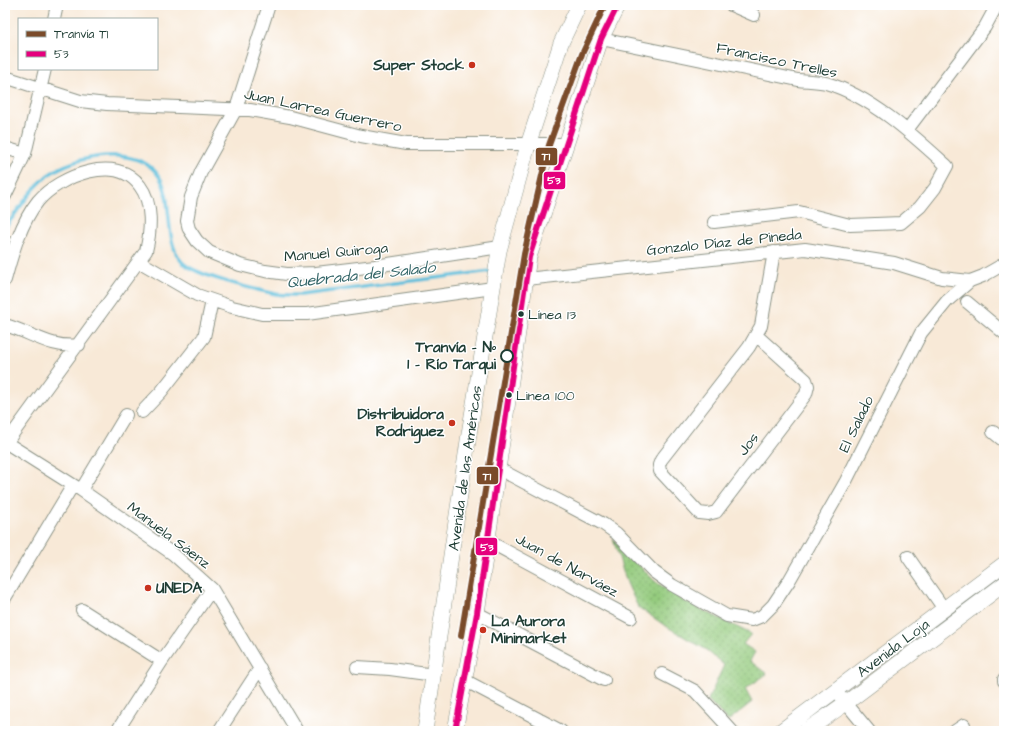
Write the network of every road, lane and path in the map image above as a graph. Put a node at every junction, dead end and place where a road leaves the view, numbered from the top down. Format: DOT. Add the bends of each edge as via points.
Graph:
graph roads {
  1 [pos="57,5"];
  2 [pos="270,5"];
  3 [pos="579,5"];
  4 [pos="618,5"];
  5 [pos="731,5"];
  6 [pos="997,5"];
  7 [pos="754,15"];
  8 [pos="54,18"];
  9 [pos="601,39"];
  10 [pos="44,70"];
  11 [pos="5,77"];
  12 [pos="41,90"];
  13 [pos="236,109"];
  14 [pos="908,130"];
  15 [pos="566,144"];
  16 [pos="528,145"];
  17 [pos="5,148"];
  18 [pos="25,154"];
  19 [pos="5,196"];
  20 [pos="714,222"];
  21 [pos="499,249"];
  22 [pos="774,252"];
  23 [pos="140,262"];
  24 [pos="1004,264"];
  25 [pos="526,277"];
  26 [pos="5,280"];
  27 [pos="970,280"];
  28 [pos="493,284"];
  29 [pos="212,301"];
  30 [pos="967,302"];
  31 [pos="5,325"];
  32 [pos="1004,333"];
  33 [pos="756,335"];
  34 [pos="79,345"];
  35 [pos="142,412"];
  36 [pos="126,415"];
  37 [pos="993,432"];
  38 [pos="1004,441"];
  39 [pos="6,443"];
  40 [pos="499,469"];
  41 [pos="77,487"];
  42 [pos="488,541"];
  43 [pos="908,557"];
  44 [pos="1004,564"];
  45 [pos="212,589"];
  46 [pos="1002,590"];
  47 [pos="5,598"];
  48 [pos="82,610"];
  49 [pos="944,610"];
  50 [pos="477,613"];
  51 [pos="631,618"];
  52 [pos="440,632"];
  53 [pos="162,661"];
  54 [pos="260,668"];
  55 [pos="357,668"];
  56 [pos="662,674"];
  57 [pos="434,675"];
  58 [pos="604,680"];
  59 [pos="466,681"];
  60 [pos="836,691"];
  61 [pos="846,703"];
  62 [pos="456,726"];
  63 [pos="117,731"];
  64 [pos="219,731"];
  65 [pos="297,731"];
  66 [pos="425,731"];
  67 [pos="434,731"];
  68 [pos="561,731"];
  69 [pos="732,731"];
  70 [pos="781,731"];
  71 [pos="806,731"];
  72 [pos="869,731"];
  1 -- 8 [label="street"];
  2 -- 13 [label="street, Manuel Quiroga"];
  3 -- 16 [label="main road, Avenida de las Américas" via="561,43"];
  4 -- 9 [label="main road"];
  5 -- 7 [label="street"];
  6 -- 14 [label="street" via="985,27"];
  9 -- 14 [label="street, Francisco Trelles" via="783,77 826,83 857,96"];
  9 -- 15 [label="main road"];
  10 -- 12 [label="street"];
  11 -- 12 [label="street, Juan Larrea Guerrero"];
  12 -- 13 [label="street, Juan Larrea Guerrero" via="80,101 100,103"];
  12 -- 18 [label="street"];
  13 -- 16 [label="street, Juan Larrea Guerrero" via="275,114 345,133 392,142"];
  13 -- 21 [label="street, Manuel Quiroga" via="201,172 187,214 189,229 196,241 218,256 265,271 302,273"];
  14 -- 20 [label="street, Francisco Trelles" via="947,166 936,188 920,207 901,223 850,225 799,212"];
  15 -- 16 [label="street, Juan Larrea Guerrero"];
  15 -- 25 [label="main road" via="533,244"];
  16 -- 21 [label="main road, Avenida de las Américas"];
  17 -- 18 [label="street"];
  18 -- 19 [label="street"];
  21 -- 28 [label="main road, Avenida de las Américas"];
  22 -- 25 [label="street, Gonzalo Díaz de Pineda"];
  22 -- 27 [label="street, Gonzalo Díaz de Pineda" via="804,249 894,263 942,278"];
  22 -- 33 [label="street" via="761,326"];
  23 -- 26 [label="street" via="149,240 149,212 145,194 141,186 130,176 104,170 79,174 45,194 31,212"];
  23 -- 29 [label="street"];
  23 -- 34 [label="street"];
  24 -- 27 [label="street, El Salado"];
  25 -- 40 [label="main road"];
  27 -- 40 [label="street, El Salado" via="947,301 921,333 846,481 789,581 773,606 758,619 746,620 727,616 672,585 654,572 616,533 603,524"];
  28 -- 29 [label="street" via="291,315 262,314"];
  28 -- 52 [label="main road, Avenida de las Américas"];
  29 -- 35 [label="street" via="204,337"];
  30 -- 32 [label="street"];
  31 -- 34 [label="street" via="48,342 65,346"];
  33 -- 33 [label="street, Jos" via="806,380 806,394 716,512 699,513 660,471 659,465"];
  34 -- 39 [label="street"];
  36 -- 41 [label="street"];
  37 -- 38 [label="street"];
  39 -- 41 [label="street, Manuela Sáenz"];
  40 -- 42 [label="main road"];
  41 -- 45 [label="street, Manuela Sáenz" via="173,554"];
  41 -- 47 [label="street"];
  42 -- 50 [label="main road"];
  42 -- 51 [label="street, Juan de Narváez"];
  43 -- 49 [label="street"];
  44 -- 49 [label="main road, Avenida Loja"];
  45 -- 53 [label="street"];
  45 -- 54 [label="street, Manuela Sáenz"];
  46 -- 61 [label="main road, Avenida Loja"];
  48 -- 53 [label="street"];
  49 -- 60 [label="main road, Avenida Loja"];
  50 -- 58 [label="street"];
  50 -- 59 [label="main road"];
  52 -- 57 [label="main road, Avenida de las Américas"];
  52 -- 67 [label="main road, Avenida de las Américas"];
  53 -- 63 [label="street"];
  54 -- 64 [label="street"];
  54 -- 65 [label="street, Manuela Sáenz"];
  55 -- 57 [label="street"];
  56 -- 69 [label="street" via="695,691"];
  57 -- 66 [label="main road, Avenida de las Américas"];
  59 -- 62 [label="main road"];
  59 -- 68 [label="street"];
  60 -- 61 [label="street"];
  60 -- 70 [label="main road, Avenida Loja"];
  61 -- 71 [label="main road, Avenida Loja"];
  61 -- 72 [label="street"];
}
